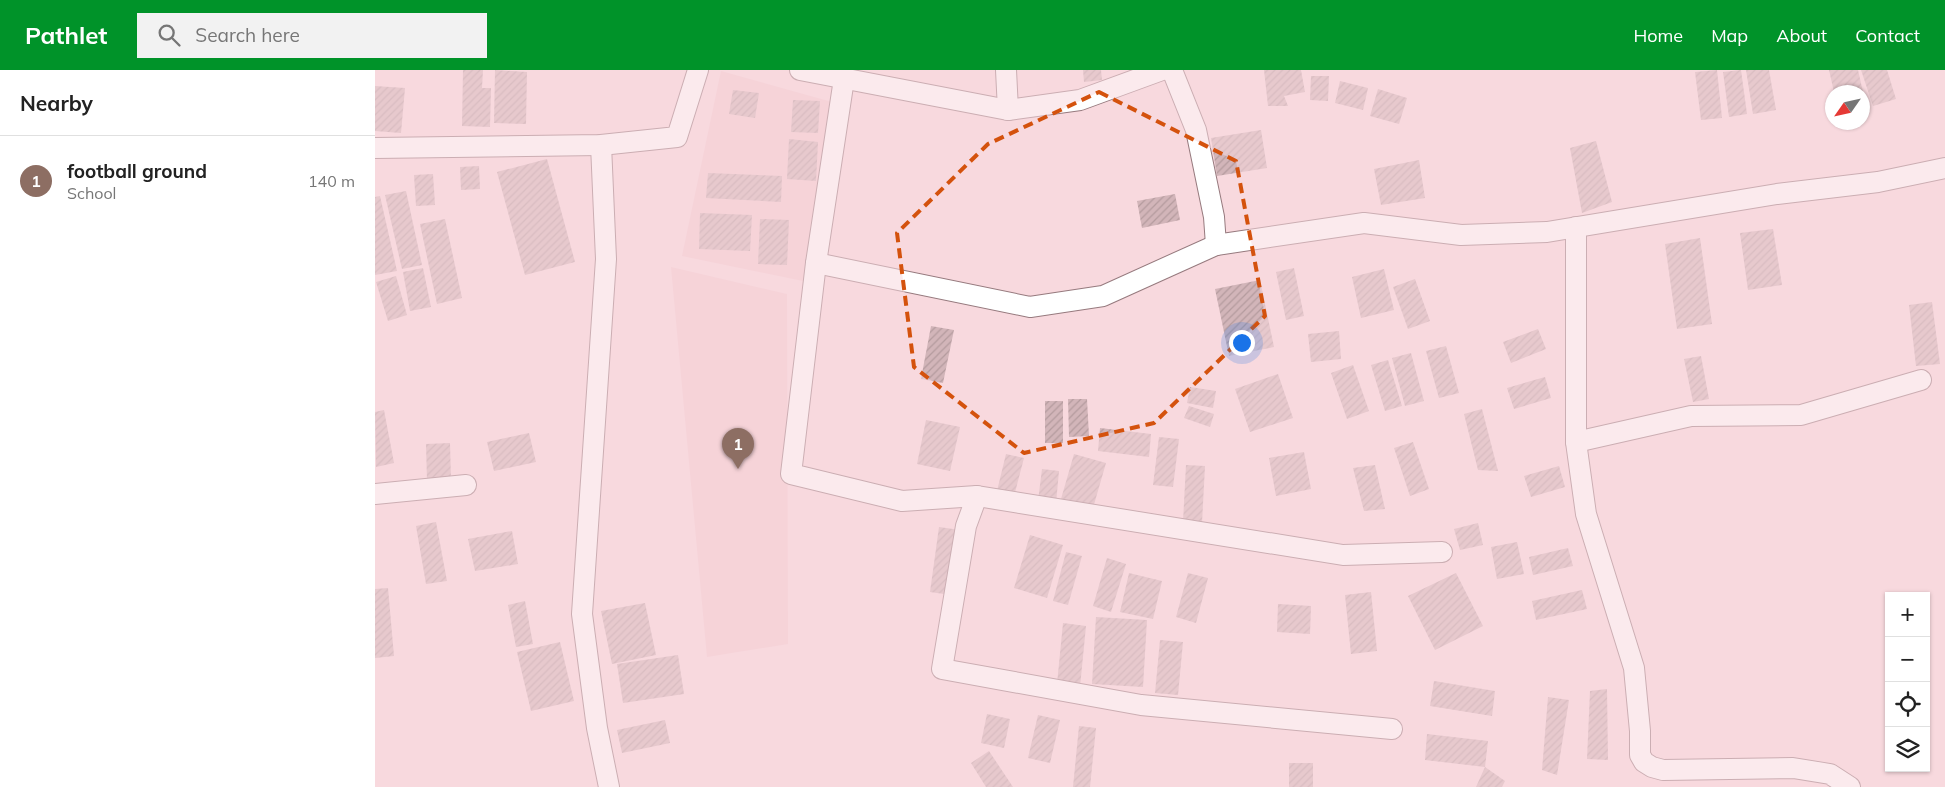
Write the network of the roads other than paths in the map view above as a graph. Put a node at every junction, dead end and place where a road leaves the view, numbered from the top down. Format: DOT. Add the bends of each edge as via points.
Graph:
graph roads {
  1 [pos="699,70"];
  2 [pos="800,70"];
  3 [pos="1006,70"];
  4 [pos="1162,70"];
  5 [pos="1172,70"];
  6 [pos="844,79"];
  7 [pos="1008,110"];
  8 [pos="601,145"];
  9 [pos="375,148"];
  10 [pos="1945,168"];
  11 [pos="1576,226"];
  12 [pos="1216,245"];
  13 [pos="816,263"];
  14 [pos="1921,380"];
  15 [pos="1576,442"];
  16 [pos="466,485"];
  17 [pos="375,494"];
  18 [pos="977,496"];
  19 [pos="1442,552"];
  20 [pos="1392,729"];
  21 [pos="609,787"];
  22 [pos="1850,787"];
  1 -- 8 [label="street" via="677,137"];
  2 -- 6 [label="street"];
  3 -- 7 [label="street"];
  4 -- 7 [label="street" via="1080,100"];
  5 -- 12 [label="street" via="1196,130 1214,218"];
  6 -- 7 [label="street"];
  6 -- 13 [label="street"];
  8 -- 9 [label="street"];
  8 -- 21 [label="street" via="606,259 582,614 597,728"];
  10 -- 11 [label="street" via="1878,182 1777,194"];
  11 -- 12 [label="street" via="1547,232 1461,235 1364,223"];
  11 -- 15 [label="street"];
  12 -- 13 [label="street" via="1103,296 1030,307"];
  13 -- 18 [label="street" via="791,474 902,501"];
  14 -- 15 [label="street" via="1801,415 1691,416"];
  15 -- 22 [label="street" via="1586,514 1634,668 1640,755 1644,762 1663,770 1793,768 1830,774"];
  16 -- 17 [label="street"];
  18 -- 19 [label="street" via="1343,555"];
  18 -- 20 [label="street" via="966,526 942,669 1141,705"];
}
